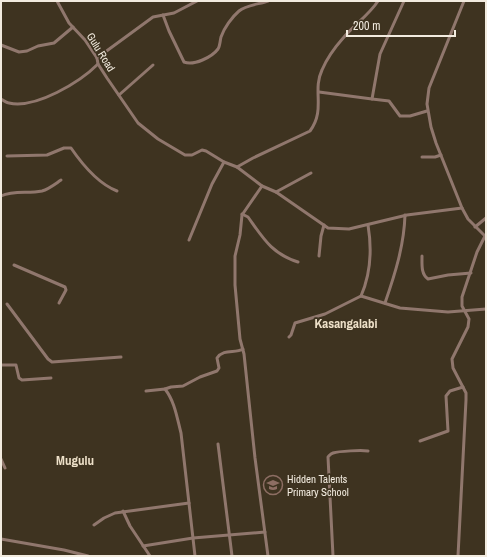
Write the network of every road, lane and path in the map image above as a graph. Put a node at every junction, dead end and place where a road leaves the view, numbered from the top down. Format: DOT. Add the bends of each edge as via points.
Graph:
graph roads {
  1 [pos="57,1"];
  2 [pos="197,1"];
  3 [pos="268,1"];
  4 [pos="378,1"];
  5 [pos="404,1"];
  6 [pos="464,1"];
  7 [pos="163,15"];
  8 [pos="73,27"];
  9 [pos="1,46"];
  10 [pos="97,58"];
  11 [pos="98,64"];
  12 [pos="153,64"];
  13 [pos="319,92"];
  14 [pos="119,95"];
  15 [pos="1,99"];
  16 [pos="372,99"];
  17 [pos="427,111"];
  18 [pos="441,155"];
  19 [pos="7,156"];
  20 [pos="422,157"];
  21 [pos="224,162"];
  22 [pos="237,167"];
  23 [pos="311,172"];
  24 [pos="61,180"];
  25 [pos="262,186"];
  26 [pos="117,191"];
  27 [pos="276,192"];
  28 [pos="1,196"];
  29 [pos="462,208"];
  30 [pos="242,214"];
  31 [pos="406,215"];
  32 [pos="486,218"];
  33 [pos="368,224"];
  34 [pos="324,225"];
  35 [pos="475,227"];
  36 [pos="485,237"];
  37 [pos="188,240"];
  38 [pos="318,256"];
  39 [pos="422,256"];
  40 [pos="298,262"];
  41 [pos="14,265"];
  42 [pos="471,273"];
  43 [pos="361,296"];
  44 [pos="59,303"];
  45 [pos="385,303"];
  46 [pos="7,304"];
  47 [pos="486,309"];
  48 [pos="465,312"];
  49 [pos="289,337"];
  50 [pos="243,349"];
  51 [pos="121,357"];
  52 [pos="1,366"];
  53 [pos="51,378"];
  54 [pos="463,387"];
  55 [pos="165,389"];
  56 [pos="146,391"];
  57 [pos="420,441"];
  58 [pos="218,444"];
  59 [pos="368,451"];
  60 [pos="1,459"];
  61 [pos="5,468"];
  62 [pos="189,504"];
  63 [pos="123,511"];
  64 [pos="94,525"];
  65 [pos="265,532"];
  66 [pos="229,535"];
  67 [pos="193,538"];
  68 [pos="1,539"];
  69 [pos="143,546"];
  70 [pos="88,556"];
  71 [pos="150,556"];
  72 [pos="195,556"];
  73 [pos="232,556"];
  74 [pos="268,556"];
  75 [pos="333,556"];
  76 [pos="458,556"];
  1 -- 8 [label="street, Gulu Road"];
  2 -- 7 [label="street"];
  3 -- 7 [label="street" via="241,10 221,35 219,48 200,61 191,63 184,62"];
  4 -- 13 [label="street" via="344,37 326,62 318,81"];
  5 -- 16 [label="street" via="380,54"];
  6 -- 17 [label="street" via="429,88"];
  7 -- 10 [label="street" via="153,16"];
  8 -- 9 [label="street" via="54,43 27,51 19,52"];
  8 -- 10 [label="street, Gulu Road"];
  10 -- 11 [label="street, Gulu Road"];
  11 -- 14 [label="street, Gulu Road"];
  11 -- 15 [label="street" via="82,78 33,102 18,104"];
  12 -- 14 [label="street"];
  13 -- 16 [label="street"];
  13 -- 22 [label="street" via="318,116 310,132"];
  14 -- 21 [label="street, Gulu Road" via="138,123 185,156 202,150"];
  16 -- 17 [label="street" via="389,101 400,116"];
  17 -- 18 [label="street"];
  18 -- 20 [label="street"];
  18 -- 29 [label="street"];
  19 -- 26 [label="street" via="47,155 71,148 98,179"];
  21 -- 22 [label="street"];
  21 -- 37 [label="street"];
  22 -- 25 [label="street"];
  23 -- 27 [label="street"];
  24 -- 28 [label="street" via="42,191 15,192"];
  25 -- 27 [label="street"];
  25 -- 30 [label="street"];
  27 -- 34 [label="street"];
  29 -- 31 [label="street"];
  29 -- 35 [label="street"];
  30 -- 40 [label="street" via="248,217 271,248"];
  30 -- 50 [label="street" via="234,265"];
  31 -- 33 [label="street"];
  31 -- 45 [label="street" via="395,274"];
  32 -- 35 [label="street"];
  33 -- 34 [label="street" via="342,229 328,228"];
  33 -- 43 [label="street" via="371,251 368,274"];
  34 -- 38 [label="street"];
  35 -- 36 [label="street"];
  36 -- 42 [label="street" via="477,252"];
  39 -- 42 [label="street" via="423,273 428,279"];
  41 -- 44 [label="street" via="65,287"];
  42 -- 48 [label="street" via="462,296"];
  43 -- 45 [label="street"];
  43 -- 49 [label="street" via="325,314 295,323"];
  45 -- 48 [label="street" via="400,308"];
  46 -- 51 [label="street" via="52,362"];
  47 -- 48 [label="street"];
  48 -- 54 [label="street" via="469,319 468,327 452,359"];
  50 -- 55 [label="street" via="239,352 229,351 220,354 217,358 217,371 183,386"];
  50 -- 65 [label="street"];
  52 -- 53 [label="street" via="16,366 22,380"];
  54 -- 57 [label="street" via="450,391 446,396 448,431"];
  54 -- 76 [label="street" via="466,400"];
  55 -- 56 [label="street"];
  55 -- 62 [label="street" via="171,397 181,433"];
  58 -- 66 [label="street"];
  59 -- 75 [label="street" via="333,453 328,457"];
  60 -- 61 [label="street"];
  62 -- 63 [label="street"];
  62 -- 67 [label="street"];
  63 -- 64 [label="street"];
  63 -- 69 [label="street"];
  65 -- 66 [label="street"];
  65 -- 74 [label="street"];
  66 -- 67 [label="street"];
  66 -- 73 [label="street"];
  67 -- 69 [label="street"];
  67 -- 72 [label="street"];
  68 -- 70 [label="street"];
  69 -- 71 [label="street"];
}
